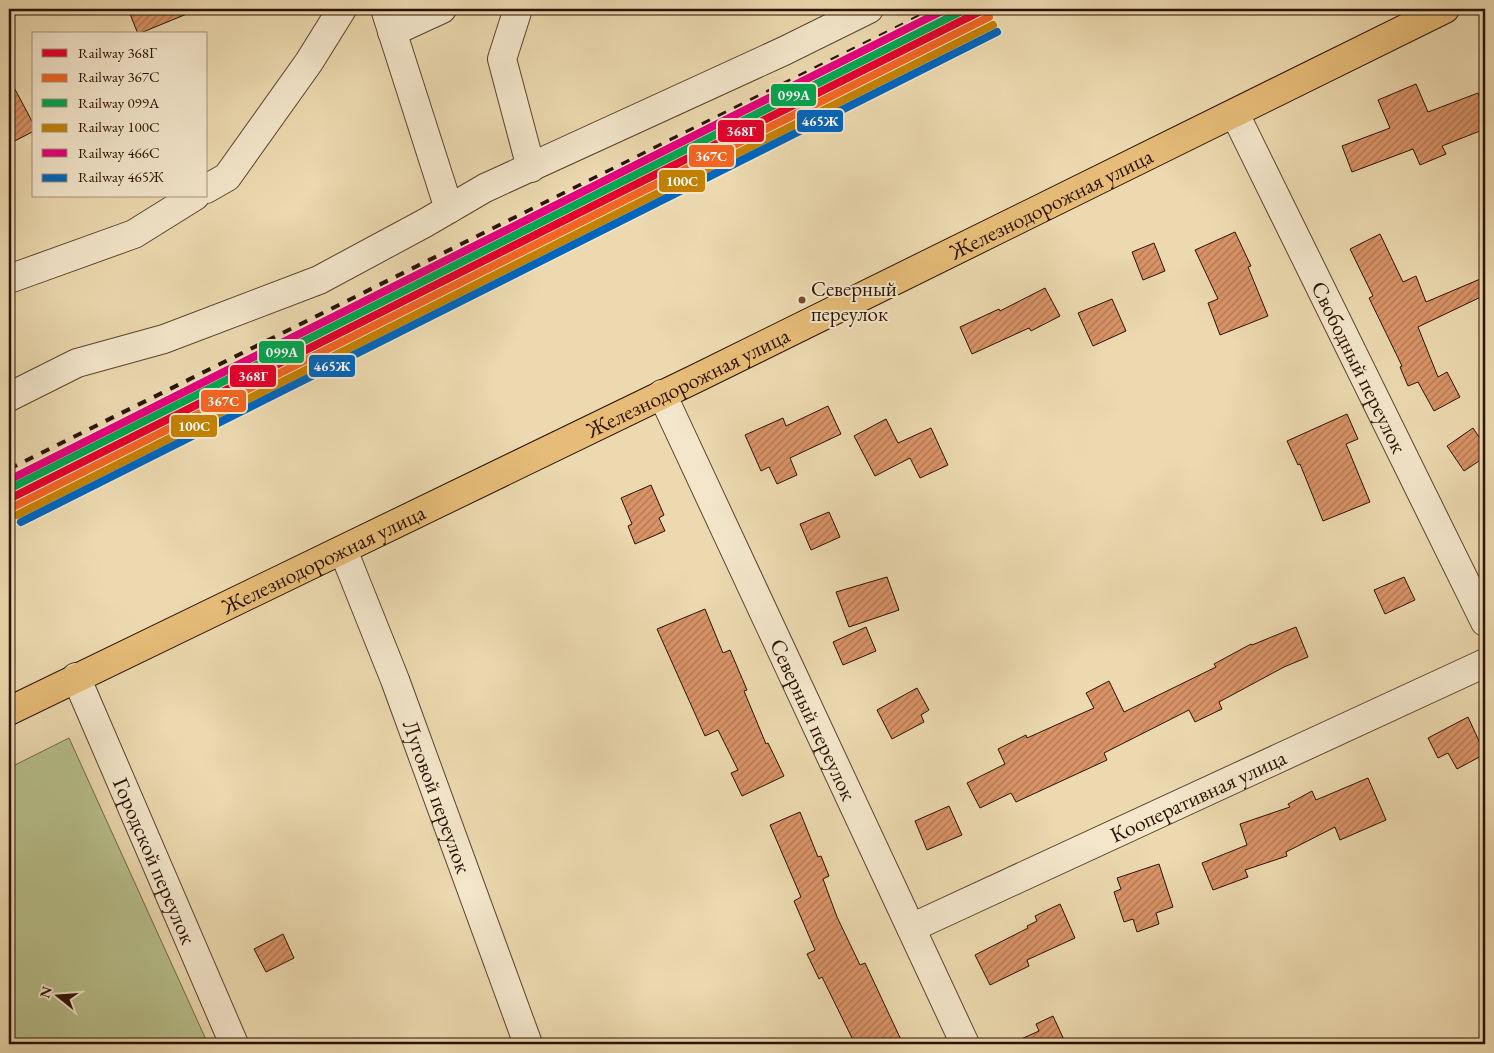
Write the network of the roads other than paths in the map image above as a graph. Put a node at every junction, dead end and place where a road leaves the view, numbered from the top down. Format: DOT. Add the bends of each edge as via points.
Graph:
graph roads {
  1 [pos="342,9"];
  2 [pos="442,9"];
  3 [pos="518,9"];
  4 [pos="869,9"];
  5 [pos="1445,9"];
  6 [pos="388,20"];
  7 [pos="1235,114"];
  8 [pos="531,168"];
  9 [pos="208,189"];
  10 [pos="192,198"];
  11 [pos="449,209"];
  12 [pos="9,279"];
  13 [pos="662,394"];
  14 [pos="9,397"];
  15 [pos="343,550"];
  16 [pos="1485,622"];
  17 [pos="1485,663"];
  18 [pos="76,677"];
  19 [pos="9,711"];
  20 [pos="911,928"];
  21 [pos="234,1044"];
  22 [pos="528,1044"];
  23 [pos="965,1044"];
  1 -- 9 [label="street" via="228,176"];
  2 -- 6 [label="street"];
  3 -- 8 [label="street" via="502,59"];
  4 -- 8 [label="street"];
  5 -- 7 [label="main road, Железнодорожная улица"];
  6 -- 11 [label="street"];
  7 -- 13 [label="main road, Железнодорожная улица"];
  7 -- 16 [label="street, Свободный переулок"];
  8 -- 11 [label="street" via="485,188"];
  10 -- 12 [label="street" via="134,234"];
  11 -- 14 [label="street" via="319,280 164,339 77,363"];
  13 -- 15 [label="main road, Железнодорожная улица"];
  13 -- 20 [label="street, Северный переулок"];
  15 -- 18 [label="main road, Железнодорожная улица"];
  15 -- 22 [label="street, Луговой переулок"];
  17 -- 20 [label="street, Кооперативная улица"];
  18 -- 19 [label="main road, Железнодорожная улица"];
  18 -- 21 [label="street, Городской переулок"];
  20 -- 23 [label="street, Северный переулок"];
}
